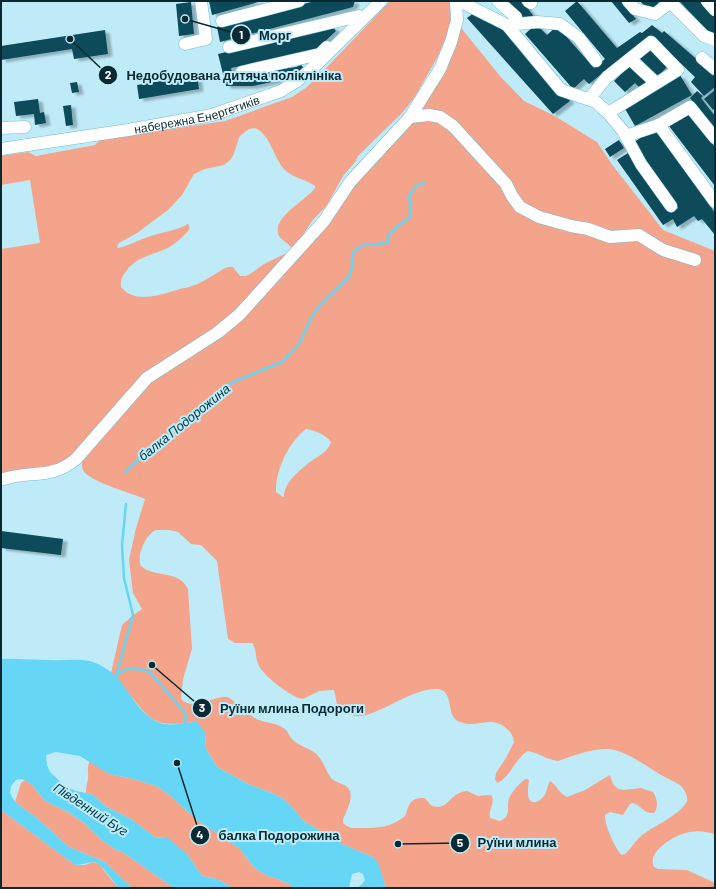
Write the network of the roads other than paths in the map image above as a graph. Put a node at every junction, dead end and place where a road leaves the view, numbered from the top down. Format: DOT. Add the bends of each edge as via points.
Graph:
graph roads {
  1 [pos="202,1"];
  2 [pos="299,1"];
  3 [pos="374,1"];
  4 [pos="381,1"];
  5 [pos="458,1"];
  6 [pos="498,1"];
  7 [pos="628,1"];
  8 [pos="706,1"];
  9 [pos="670,2"];
  10 [pos="715,10"];
  11 [pos="359,16"];
  12 [pos="222,21"];
  13 [pos="512,21"];
  14 [pos="715,40"];
  15 [pos="185,44"];
  16 [pos="229,47"];
  17 [pos="702,58"];
  18 [pos="630,59"];
  19 [pos="596,61"];
  20 [pos="715,69"];
  21 [pos="242,72"];
  22 [pos="656,83"];
  23 [pos="589,100"];
  24 [pos="608,113"];
  25 [pos="410,117"];
  26 [pos="659,125"];
  27 [pos="25,127"];
  28 [pos="1,128"];
  29 [pos="626,136"];
  30 [pos="715,138"];
  31 [pos="1,149"];
  32 [pos="715,202"];
  33 [pos="671,206"];
  34 [pos="695,260"];
  35 [pos="1,480"];
  1 -- 15 [label="street" via="206,39"];
  2 -- 12 [label="street"];
  3 -- 11 [label="street"];
  4 -- 31 [label="street, набережна Енергетиків" via="317,64 280,91 212,114 128,130"];
  5 -- 13 [label="street"];
  5 -- 25 [label="street" via="457,20 440,69"];
  6 -- 13 [label="street"];
  7 -- 9 [label="street" via="636,9 655,14"];
  8 -- 10 [label="street"];
  9 -- 14 [label="street" via="704,36"];
  11 -- 16 [label="street"];
  11 -- 21 [label="street" via="320,54"];
  13 -- 19 [label="street" via="560,24 579,38"];
  13 -- 23 [label="street" via="561,90"];
  17 -- 20 [label="street"];
  18 -- 22 [label="street"];
  18 -- 22 [label="street" via="651,42 678,70"];
  18 -- 23 [label="street" via="607,77"];
  22 -- 24 [label="street"];
  23 -- 24 [label="street" via="596,102"];
  24 -- 29 [label="street"];
  25 -- 34 [label="street" via="440,117 452,126 506,184 520,207 539,218 588,229 610,237 639,235 663,250"];
  25 -- 35 [label="street" via="350,182 324,221 239,314 217,333 147,378 76,459 53,472"];
  26 -- 29 [label="street"];
  26 -- 30 [label="street" via="690,107"];
  26 -- 32 [label="street"];
  27 -- 28 [label="street"];
  29 -- 33 [label="street" via="641,164"];
}
